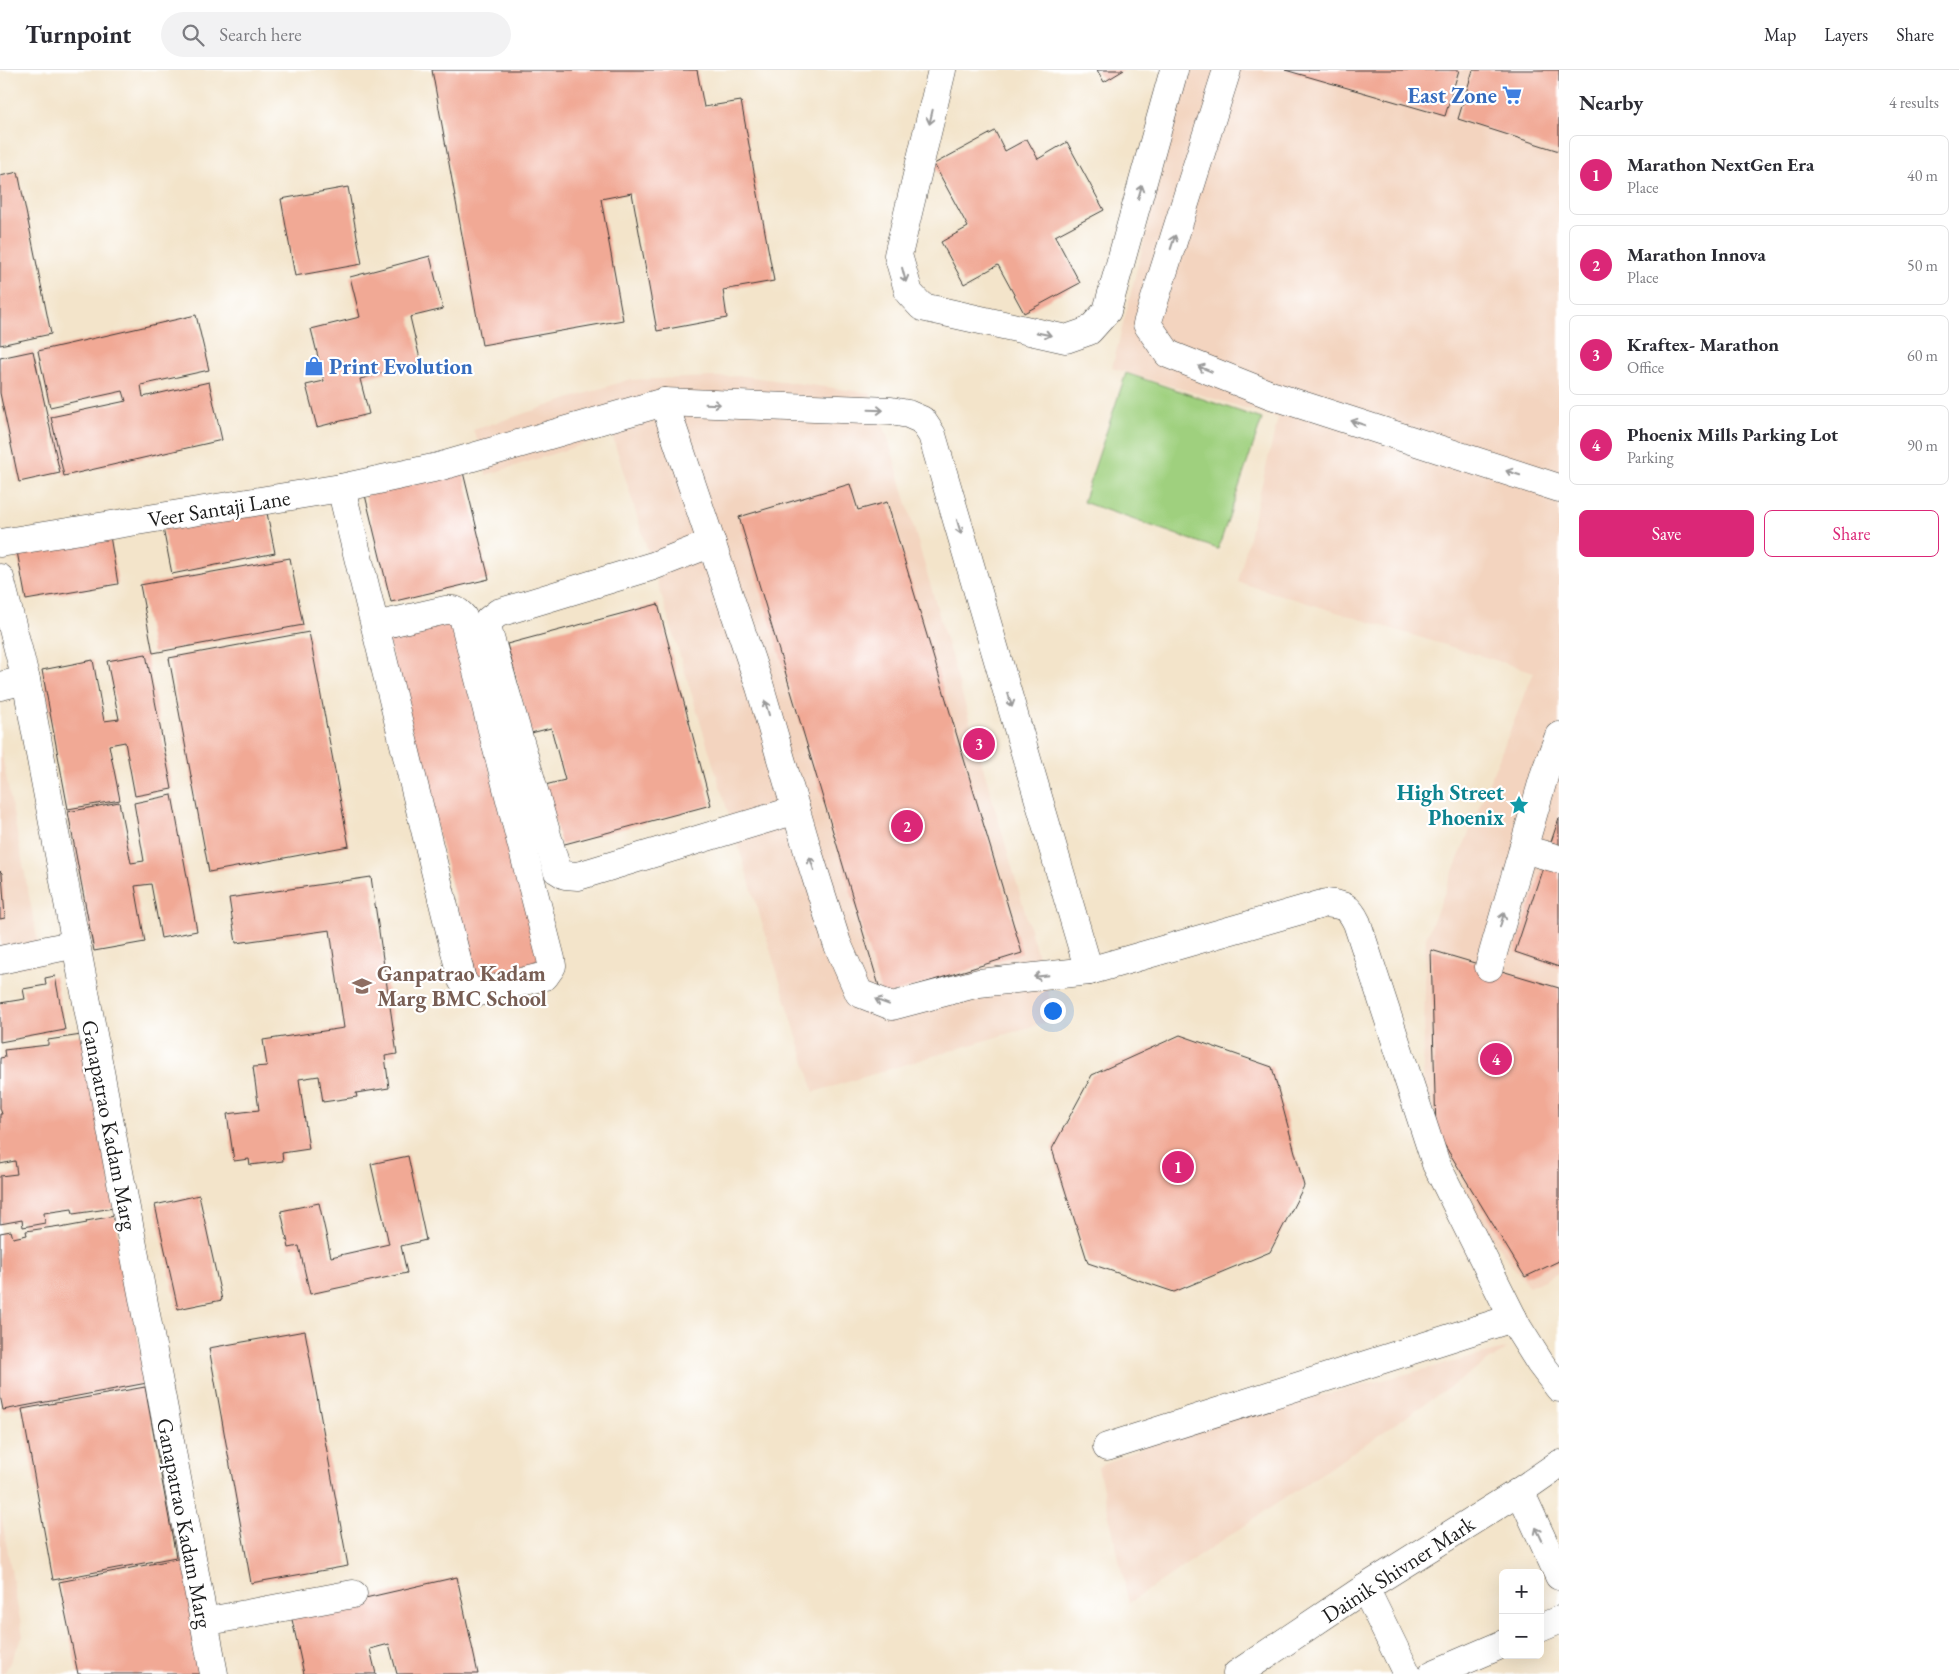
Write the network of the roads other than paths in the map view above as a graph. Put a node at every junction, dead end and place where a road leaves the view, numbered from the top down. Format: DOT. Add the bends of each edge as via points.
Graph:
graph roads {
  1 [pos="942,70"];
  2 [pos="1174,70"];
  3 [pos="1227,70"];
  4 [pos="664,402"];
  5 [pos="342,488"];
  6 [pos="1559,488"];
  7 [pos="0,543"];
  8 [pos="712,543"];
  9 [pos="0,578"];
  10 [pos="376,626"];
  11 [pos="13,683"];
  12 [pos="1559,736"];
  13 [pos="796,810"];
  14 [pos="1523,848"];
  15 [pos="1559,859"];
  16 [pos="76,944"];
  17 [pos="0,960"];
  18 [pos="1489,967"];
  19 [pos="1089,971"];
  20 [pos="1513,1318"];
  21 [pos="1559,1388"];
  22 [pos="1107,1447"];
  23 [pos="1559,1464"];
  24 [pos="1520,1491"];
  25 [pos="1559,1576"];
  26 [pos="1365,1588"];
  27 [pos="353,1594"];
  28 [pos="1559,1620"];
  29 [pos="204,1622"];
  30 [pos="1544,1626"];
  31 [pos="1499,1646"];
  32 [pos="214,1674"];
  33 [pos="1237,1674"];
  34 [pos="1407,1674"];
  35 [pos="1433,1674"];
  1 -- 2 [label="street, one-way" via="898,255 909,293 922,307 1066,339 1089,331 1108,311"];
  6 -- 3 [label="street, one-way" via="1271,395 1168,354 1147,324"];
  4 -- 5 [label="street, Veer Santaji Lane" via="438,467"];
  4 -- 8 [label="street"];
  4 -- 19 [label="street, Veer Santaji Lane, one-way" via="891,411 922,420 932,435"];
  5 -- 7 [label="street, Veer Santaji Lane"];
  5 -- 10 [label="street"];
  13 -- 8 [label="street, one-way" via="760,687"];
  8 -- 13 [label="street" via="653,566 498,613 490,620 488,631 557,870 565,875 578,876"];
  9 -- 11 [label="street, Ganapatrao Kadam Marg"];
  10 -- 10 [label="street" via="462,980 467,989 480,992 545,976 552,966 551,959 463,617 453,609"];
  11 -- 16 [label="street, Ganapatrao Kadam Marg"];
  12 -- 14 [label="street"];
  19 -- 13 [label="street, one-way" via="979,983 892,1006 859,993 837,943"];
  14 -- 15 [label="street"];
  18 -- 14 [label="street, one-way"];
  16 -- 17 [label="street"];
  16 -- 29 [label="street, Ganapatrao Kadam Marg"];
  19 -- 20 [label="street" via="1326,903 1342,905 1351,911 1436,1164"];
  20 -- 21 [label="street"];
  20 -- 22 [label="street"];
  23 -- 24 [label="street, Dainik Shivner Mark"];
  25 -- 24 [label="street, one-way"];
  24 -- 26 [label="street, Dainik Shivner Mark"];
  26 -- 33 [label="street, Dainik Shivner Mark"];
  26 -- 34 [label="street"];
  27 -- 29 [label="street"];
  28 -- 30 [label="street"];
  29 -- 32 [label="street, Ganapatrao Kadam Marg"];
  31 -- 35 [label="street"];
}
